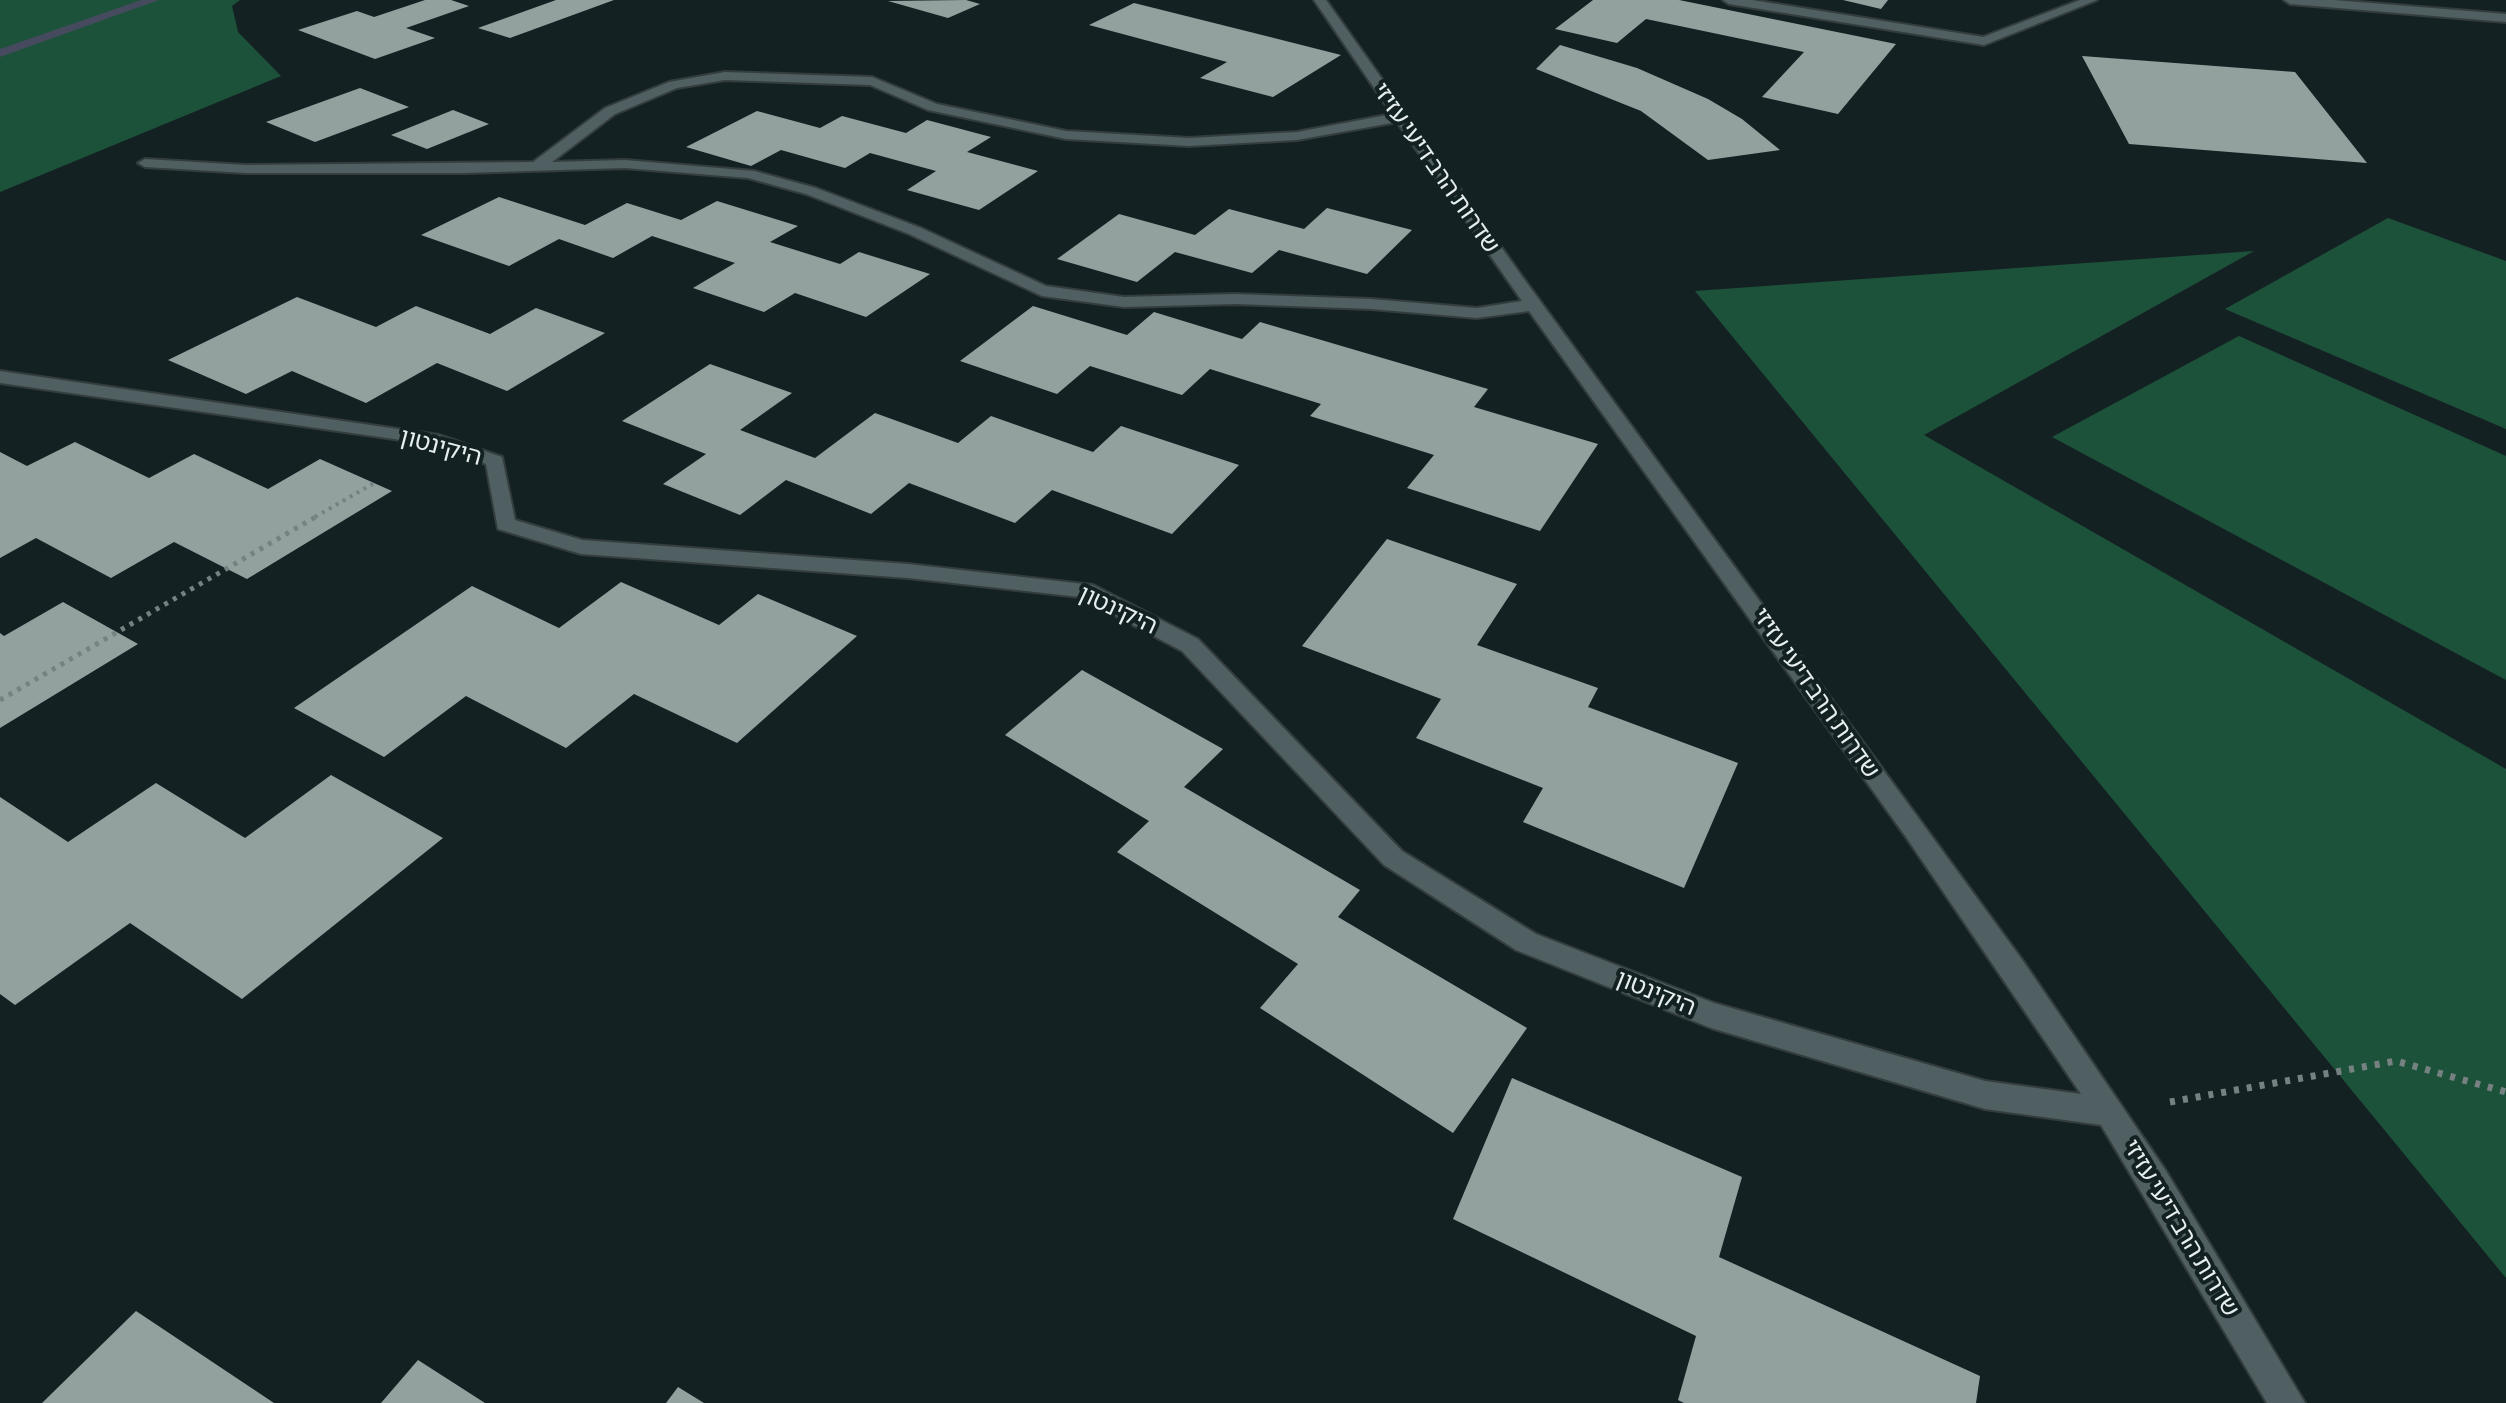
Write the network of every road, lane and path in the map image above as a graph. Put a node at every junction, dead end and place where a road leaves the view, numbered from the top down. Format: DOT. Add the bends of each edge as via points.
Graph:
graph roads {
  1 [pos="1320,0"];
  2 [pos="1729,0"];
  3 [pos="2091,0"];
  4 [pos="2290,0"];
  5 [pos="2506,18"];
  6 [pos="1399,117"];
  7 [pos="145,163"];
  8 [pos="536,167"];
  9 [pos="1532,305"];
  10 [pos="0,377"];
  11 [pos="443,443"];
  12 [pos="0,700"];
  13 [pos="2506,1092"];
  14 [pos="2110,1112"];
  15 [pos="2287,1403"];
  1 -- 6 [label="street, שדרות הרב דיעי עזיזי"];
  2 -- 3 [label="street" via="1984,41"];
  4 -- 5 [label="street"];
  6 -- 8 [label="street" via="1297,136 1189,142 1066,135 933,107 872,81 725,76 674,85 610,111"];
  6 -- 9 [label="street, שדרות הרב דיעי עזיזי"];
  7 -- 8 [label="street" via="246,169"];
  8 -- 9 [label="street" via="625,164 749,174 811,191 915,231 1042,291 1124,302 1251,300 1477,313"];
  9 -- 14 [label="street, שדרות הרב דיעי עזיזי" via="1771,628"];
  10 -- 11 [label="street, היקינטון"];
  11 -- 12 [label="path"];
  11 -- 14 [label="street, היקינטון" via="495,461 505,524 581,547 1085,590 1190,645 1393,858 1526,942 1711,1015 1955,1087"];
  13 -- 14 [label="path" via="2396,1061"];
  14 -- 15 [label="street, שדרות הרב דיעי עזיזי"];
}
